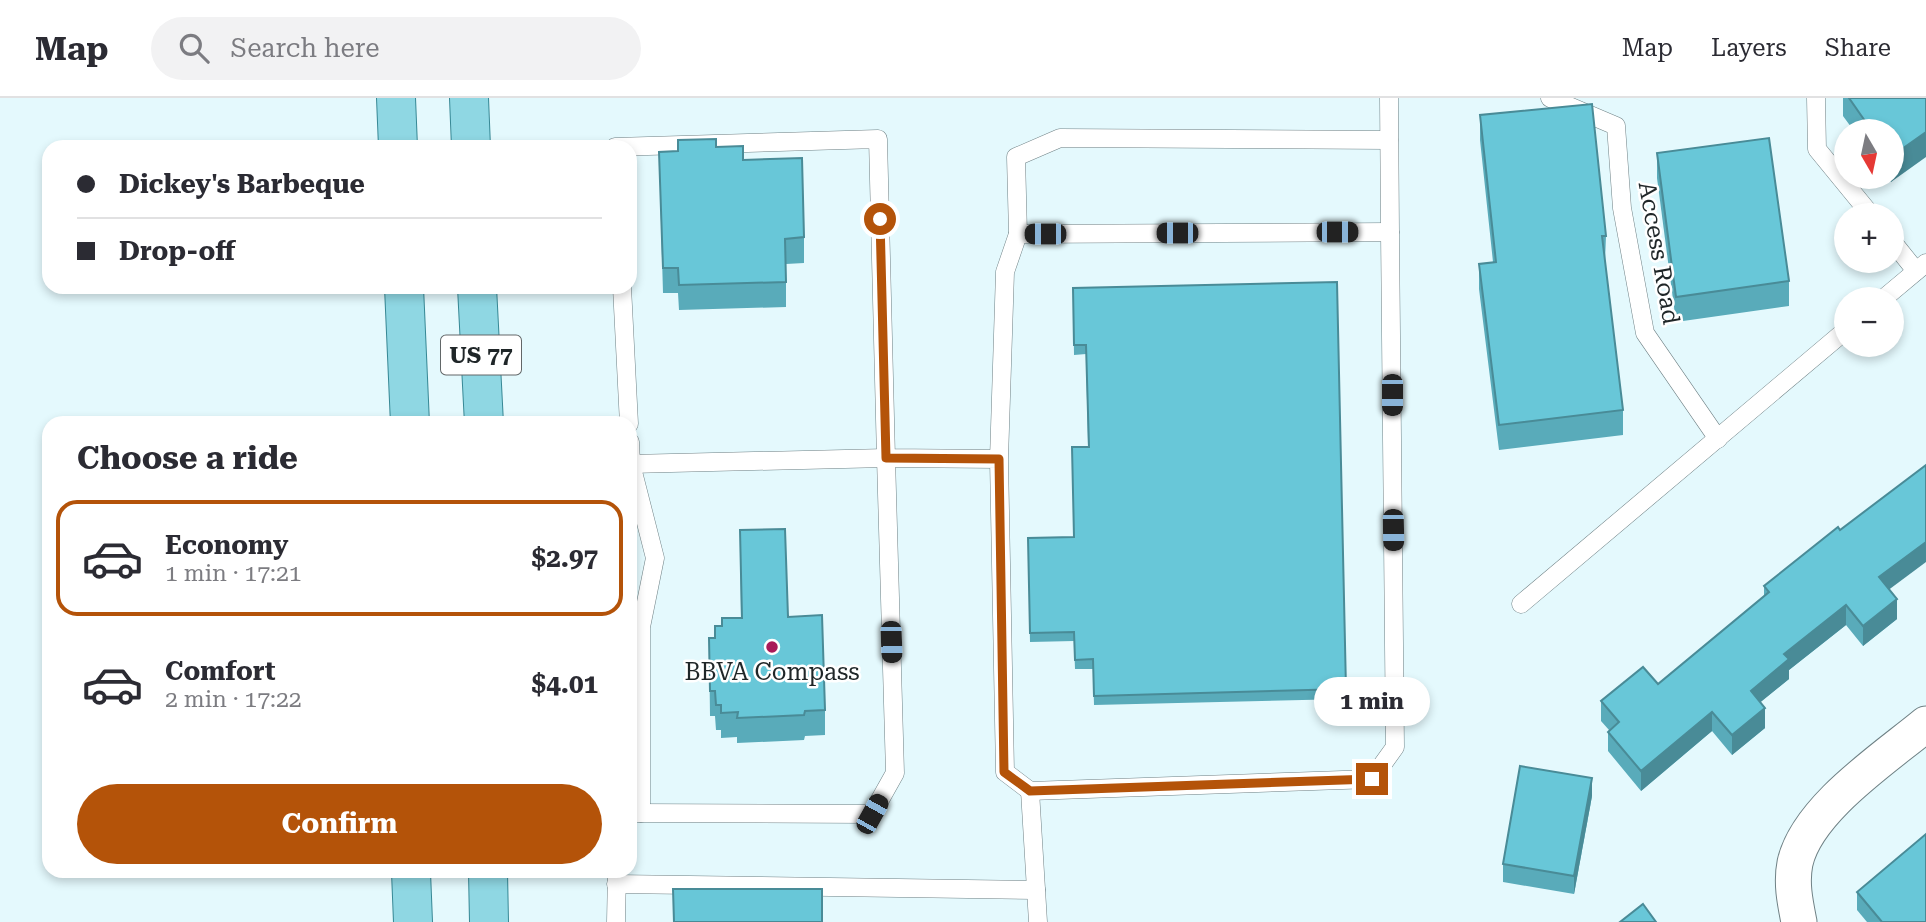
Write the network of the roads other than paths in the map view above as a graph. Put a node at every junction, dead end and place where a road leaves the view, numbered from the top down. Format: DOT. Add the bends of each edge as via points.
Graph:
graph roads {
  1 [pos="396,98"];
  2 [pos="468,98"];
  3 [pos="1389,98"];
  4 [pos="1550,98"];
  5 [pos="1816,98"];
  6 [pos="398,140"];
  7 [pos="471,140"];
  8 [pos="1389,140"];
  9 [pos="637,146"];
  10 [pos="1861,203"];
  11 [pos="1390,232"];
  12 [pos="1018,234"];
  13 [pos="1904,252"];
  14 [pos="1921,267"];
  15 [pos="1897,287"];
  16 [pos="404,294"];
  17 [pos="477,294"];
  18 [pos="622,294"];
  19 [pos="1834,340"];
  20 [pos="410,416"];
  21 [pos="484,416"];
  22 [pos="629,416"];
  23 [pos="1718,439"];
  24 [pos="886,458"];
  25 [pos="999,459"];
  26 [pos="637,464"];
  27 [pos="637,488"];
  28 [pos="1521,604"];
  29 [pos="1926,724"];
  30 [pos="637,776"];
  31 [pos="1030,791"];
  32 [pos="637,813"];
  33 [pos="411,878"];
  34 [pos="488,878"];
  35 [pos="616,878"];
  36 [pos="1036,890"];
  37 [pos="412,922"];
  38 [pos="489,922"];
  39 [pos="615,922"];
  40 [pos="1038,922"];
  41 [pos="1799,922"];
  1 -- 6 [label="main road"];
  2 -- 7 [label="main road"];
  3 -- 8 [label="lane"];
  4 -- 23 [label="lane, Access Road" via="1616,126 1622,208 1645,333"];
  5 -- 10 [label="lane" via="1817,149"];
  8 -- 11 [label="lane"];
  8 -- 12 [label="lane" via="1060,138 1016,157"];
  9 -- 24 [label="lane" via="878,139"];
  11 -- 12 [label="lane"];
  11 -- 31 [label="lane" via="1395,747 1372,779"];
  12 -- 25 [label="lane" via="1005,272"];
  13 -- 14 [label="lane"];
  14 -- 15 [label="lane"];
  16 -- 20 [label="main road, US 77"];
  17 -- 21 [label="main road, US 77"];
  18 -- 22 [label="lane"];
  19 -- 23 [label="lane"];
  23 -- 28 [label="lane"];
  24 -- 25 [label="lane"];
  24 -- 26 [label="lane"];
  24 -- 32 [label="lane" via="895,773 872,814"];
  25 -- 31 [label="lane" via="1004,772"];
  27 -- 30 [label="lane" via="655,558 641,627"];
  29 -- 41 [label="street" via="1840,795 1812,826 1796,862 1793,890"];
  31 -- 36 [label="lane"];
  33 -- 37 [label="main road"];
  34 -- 38 [label="main road"];
  35 -- 36 [label="lane"];
  35 -- 39 [label="lane"];
  36 -- 40 [label="lane"];
}
